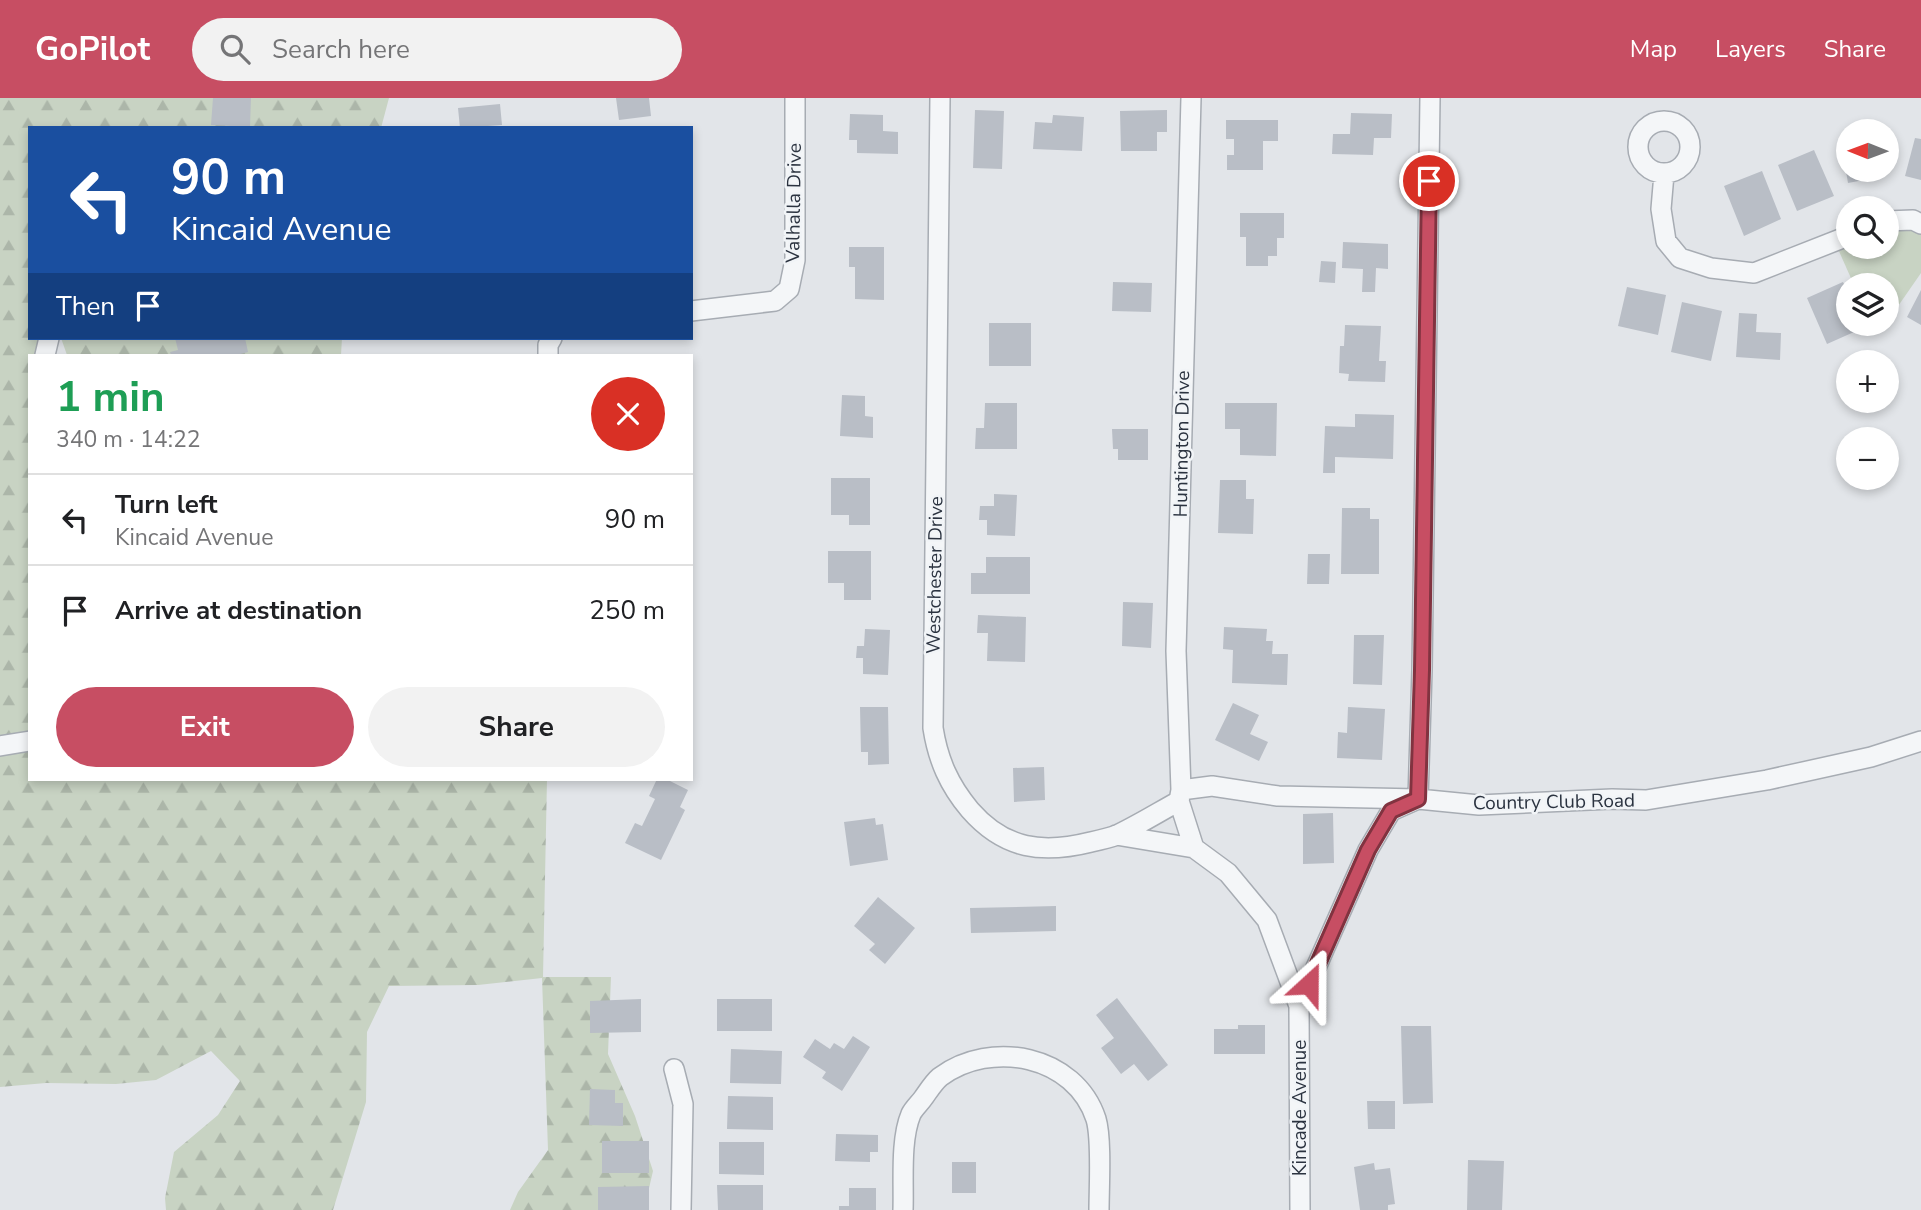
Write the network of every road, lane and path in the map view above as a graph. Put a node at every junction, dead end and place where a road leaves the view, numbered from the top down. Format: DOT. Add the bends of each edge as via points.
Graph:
graph roads {
  1 [pos="795,98"];
  2 [pos="940,98"];
  3 [pos="1191,98"];
  4 [pos="1430,98"];
  5 [pos="1664,174"];
  6 [pos="1899,221"];
  7 [pos="1921,224"];
  8 [pos="1836,241"];
  9 [pos="693,311"];
  10 [pos="28,741"];
  11 [pos="1921,741"];
  12 [pos="0,746"];
  13 [pos="1180,795"];
  14 [pos="1418,799"];
  15 [pos="1116,835"];
  16 [pos="1194,848"];
  17 [pos="1299,1006"];
  18 [pos="674,1069"];
  19 [pos="681,1210"];
  20 [pos="903,1210"];
  21 [pos="1099,1210"];
  22 [pos="1300,1210"];
  1 -- 9 [label="street, Valhalla Drive" via="795,260 789,289 775,301"];
  2 -- 15 [label="street, Westchester Drive" via="936,746 953,790 982,824 1011,841 1032,849 1063,849"];
  3 -- 13 [label="street, Huntington Drive" via="1176,651"];
  4 -- 14 [label="street"];
  5 -- 8 [label="street" via="1661,209 1666,241 1680,258 1711,268 1754,273"];
  6 -- 7 [label="street"];
  10 -- 12 [label="street"];
  11 -- 14 [label="street, Country Club Road" via="1767,780 1646,800 1479,805"];
  13 -- 14 [label="street, Country Club Road" via="1212,786 1278,796"];
  13 -- 15 [label="street, Westchester Drive"];
  13 -- 16 [label="street, Huntington Drive"];
  14 -- 17 [label="street" via="1391,811 1368,850"];
  15 -- 16 [label="street"];
  16 -- 17 [label="street" via="1228,873 1267,920"];
  17 -- 22 [label="street, Kincade Avenue"];
  18 -- 19 [label="street" via="682,1104"];
  20 -- 21 [label="street" via="911,1113 938,1078 955,1067 981,1057 1014,1056 1040,1062 1072,1082 1086,1100 1096,1121"];
}
